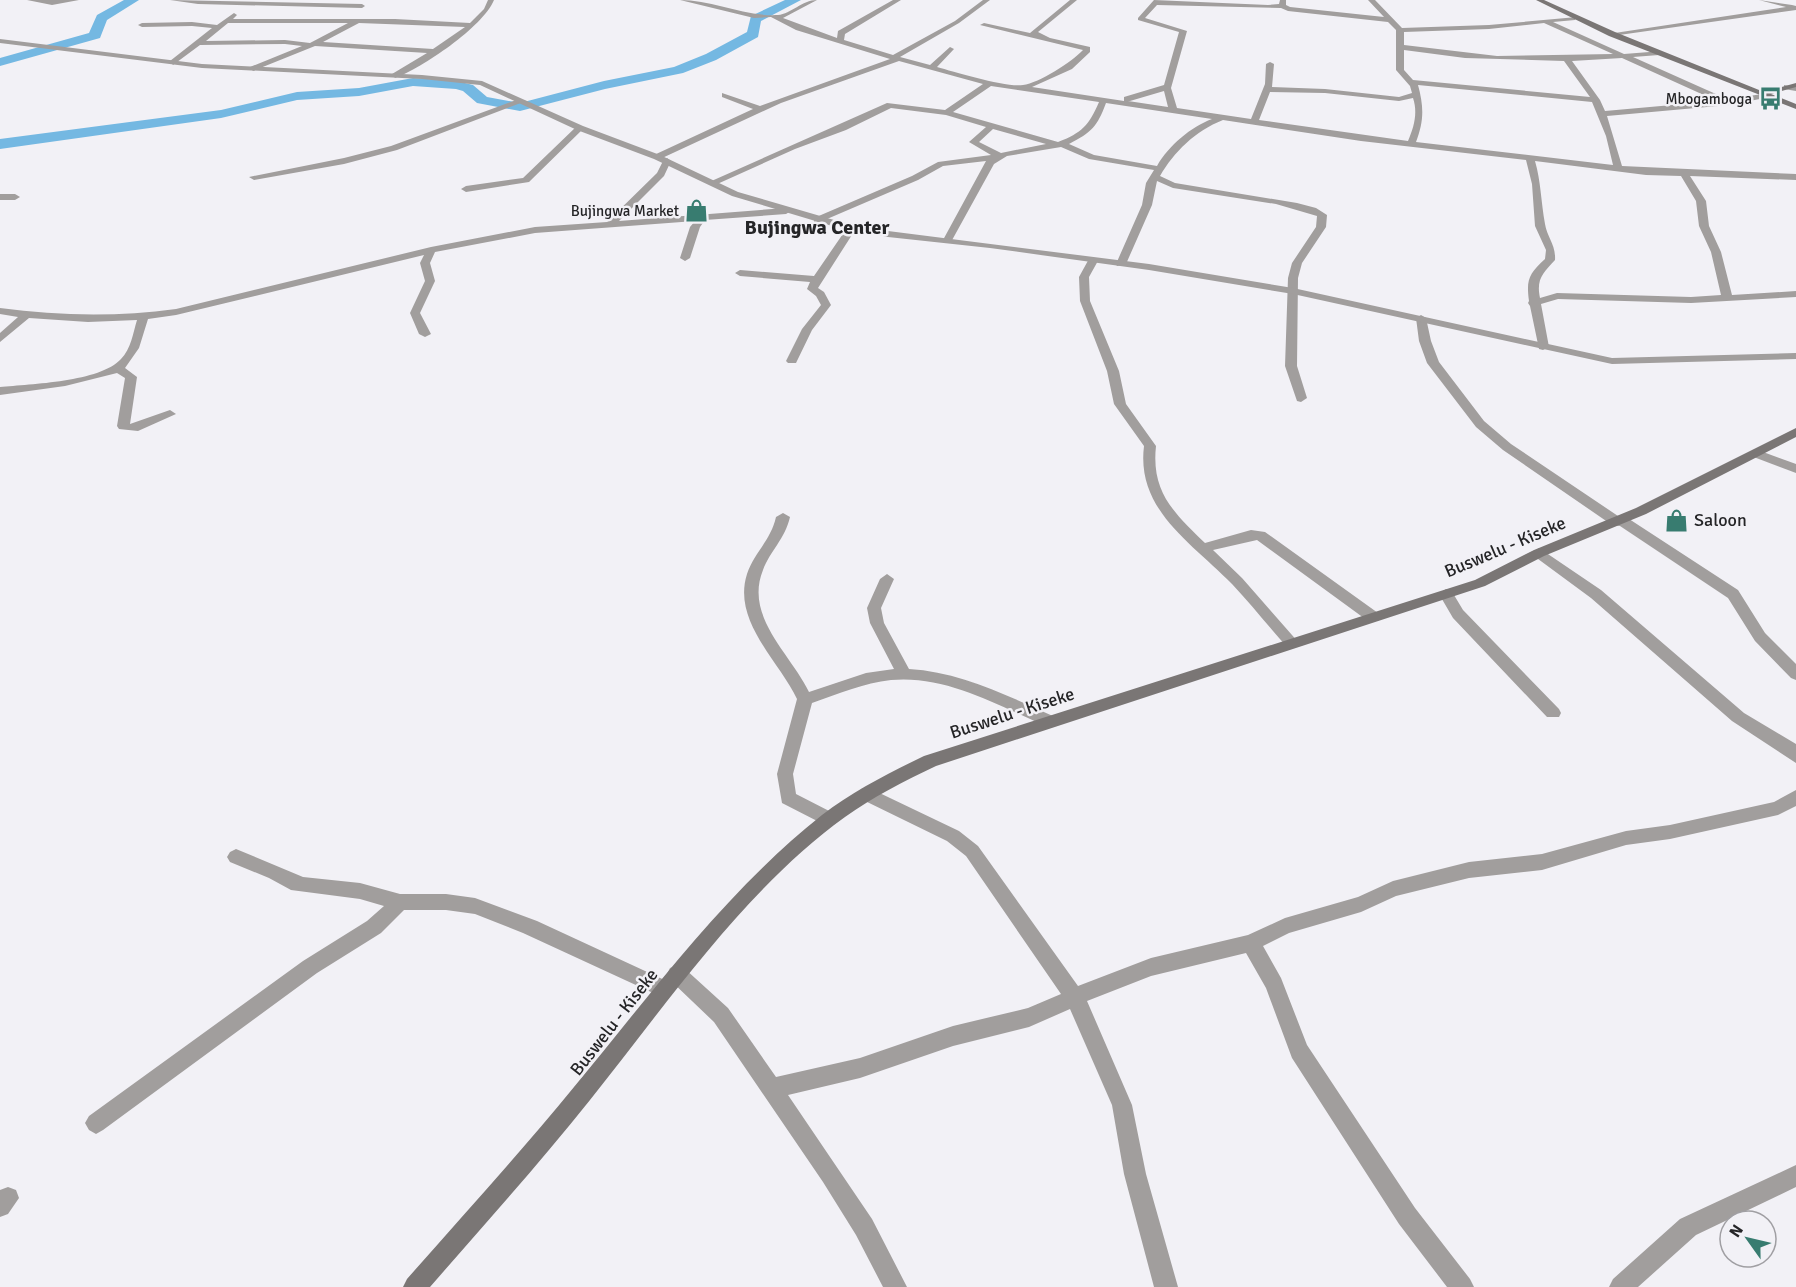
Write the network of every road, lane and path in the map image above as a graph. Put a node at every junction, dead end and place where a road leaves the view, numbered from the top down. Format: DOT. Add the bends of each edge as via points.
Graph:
graph roads {
  1 [pos="30,0"];
  2 [pos="76,0"];
  3 [pos="173,0"];
  4 [pos="189,0"];
  5 [pos="491,0"];
  6 [pos="683,0"];
  7 [pos="814,0"];
  8 [pos="898,0"];
  9 [pos="983,0"];
  10 [pos="1074,0"];
  11 [pos="1371,0"];
  12 [pos="1539,0"];
  13 [pos="1762,0"];
  14 [pos="1157,1"];
  15 [pos="362,3"];
  16 [pos="1282,3"];
  17 [pos="249,4"];
  18 [pos="1796,7"];
  19 [pos="779,17"];
  20 [pos="1575,18"];
  21 [pos="359,20"];
  22 [pos="1389,20"];
  23 [pos="226,21"];
  24 [pos="1544,21"];
  25 [pos="142,25"];
  26 [pos="471,25"];
  27 [pos="984,25"];
  28 [pos="219,27"];
  29 [pos="1400,30"];
  30 [pos="1612,34"];
  31 [pos="1039,37"];
  32 [pos="841,40"];
  33 [pos="0,41"];
  34 [pos="1630,41"];
  35 [pos="199,43"];
  36 [pos="313,45"];
  37 [pos="1602,46"];
  38 [pos="1400,47"];
  39 [pos="950,49"];
  40 [pos="432,51"];
  41 [pos="903,51"];
  42 [pos="1659,53"];
  43 [pos="1624,56"];
  44 [pos="895,59"];
  45 [pos="1567,60"];
  46 [pos="173,63"];
  47 [pos="1270,64"];
  48 [pos="915,65"];
  49 [pos="253,69"];
  50 [pos="930,69"];
  51 [pos="395,76"];
  52 [pos="1412,82"];
  53 [pos="989,83"];
  54 [pos="1167,87"];
  55 [pos="1793,87"];
  56 [pos="1024,88"];
  57 [pos="1266,89"];
  58 [pos="1766,94"];
  59 [pos="725,95"];
  60 [pos="1415,95"];
  61 [pos="1104,99"];
  62 [pos="1596,100"];
  63 [pos="522,101"];
  64 [pos="1118,101"];
  65 [pos="1729,103"];
  66 [pos="1796,107"];
  67 [pos="760,109"];
  68 [pos="1173,110"];
  69 [pos="947,113"];
  70 [pos="1604,114"];
  71 [pos="1224,117"];
  72 [pos="1255,120"];
  73 [pos="992,126"];
  74 [pos="580,128"];
  75 [pos="1017,134"];
  76 [pos="1060,144"];
  77 [pos="1411,144"];
  78 [pos="1001,156"];
  79 [pos="1530,158"];
  80 [pos="662,159"];
  81 [pos="1618,168"];
  82 [pos="1158,173"];
  83 [pos="1685,175"];
  84 [pos="254,177"];
  85 [pos="1796,177"];
  86 [pos="712,183"];
  87 [pos="466,189"];
  88 [pos="0,197"];
  89 [pos="15,197"];
  90 [pos="786,211"];
  91 [pos="703,216"];
  92 [pos="817,220"];
  93 [pos="611,223"];
  94 [pos="852,227"];
  95 [pos="948,240"];
  96 [pos="431,250"];
  97 [pos="685,258"];
  98 [pos="1094,260"];
  99 [pos="1121,264"];
  100 [pos="740,273"];
  101 [pos="815,279"];
  102 [pos="1532,285"];
  103 [pos="1293,291"];
  104 [pos="1796,294"];
  105 [pos="1557,296"];
  106 [pos="1727,297"];
  107 [pos="1533,303"];
  108 [pos="0,311"];
  109 [pos="26,315"];
  110 [pos="143,318"];
  111 [pos="1421,318"];
  112 [pos="425,334"];
  113 [pos="0,339"];
  114 [pos="1543,347"];
  115 [pos="1796,356"];
  116 [pos="792,361"];
  117 [pos="118,368"];
  118 [pos="0,390"];
  119 [pos="1301,398"];
  120 [pos="170,414"];
  121 [pos="1796,432"];
  122 [pos="1755,453"];
  123 [pos="1796,469"];
  124 [pos="783,517"];
  125 [pos="1619,521"];
  126 [pos="1202,548"];
  127 [pos="1539,553"];
  128 [pos="887,579"];
  129 [pos="1446,594"];
  130 [pos="1372,617"];
  131 [pos="1292,643"];
  132 [pos="904,674"];
  133 [pos="1796,674"];
  134 [pos="805,699"];
  135 [pos="1553,713"];
  136 [pos="1049,721"];
  137 [pos="1796,756"];
  138 [pos="867,794"];
  139 [pos="1796,797"];
  140 [pos="830,819"];
  141 [pos="236,857"];
  142 [pos="400,902"];
  143 [pos="1251,943"];
  144 [pos="670,981"];
  145 [pos="1075,998"];
  146 [pos="772,1088"];
  147 [pos="96,1123"];
  148 [pos="1796,1176"];
  149 [pos="890,1284"];
  150 [pos="416,1287"];
  151 [pos="1166,1287"];
  152 [pos="1462,1287"];
  153 [pos="1621,1287"];
  1 -- 2 [label="street"];
  3 -- 17 [label="street"];
  4 -- 17 [label="street"];
  5 -- 26 [label="street" via="486,12"];
  6 -- 19 [label="street" via="754,16"];
  7 -- 19 [label="street"];
  8 -- 32 [label="street" via="845,30"];
  9 -- 41 [label="street" via="957,22"];
  10 -- 31 [label="street" via="1036,27 1033,32"];
  11 -- 22 [label="street"];
  12 -- 20 [label="main road"];
  13 -- 18 [label="street"];
  14 -- 16 [label="street"];
  14 -- 54 [label="street" via="1140,19 1179,28 1184,35"];
  15 -- 17 [label="street"];
  15 -- 21 [label="street"];
  16 -- 22 [label="street" via="1288,9"];
  17 -- 23 [label="street"];
  18 -- 30 [label="street"];
  19 -- 32 [label="street" via="799,28"];
  20 -- 24 [label="street"];
  20 -- 30 [label="main road"];
  21 -- 23 [label="street"];
  21 -- 26 [label="street"];
  21 -- 36 [label="street"];
  22 -- 29 [label="street"];
  23 -- 28 [label="street"];
  24 -- 29 [label="street"];
  24 -- 37 [label="street"];
  25 -- 28 [label="street"];
  26 -- 40 [label="street"];
  27 -- 31 [label="street"];
  28 -- 35 [label="street"];
  29 -- 38 [label="street"];
  30 -- 34 [label="main road"];
  31 -- 56 [label="street" via="1088,50 1069,67"];
  32 -- 44 [label="street"];
  33 -- 46 [label="street"];
  34 -- 37 [label="street"];
  34 -- 42 [label="main road"];
  35 -- 36 [label="street"];
  35 -- 46 [label="street"];
  36 -- 40 [label="street"];
  36 -- 49 [label="street"];
  37 -- 43 [label="street"];
  38 -- 45 [label="street" via="1486,60"];
  38 -- 52 [label="street" via="1400,70"];
  39 -- 50 [label="street"];
  40 -- 51 [label="street"];
  41 -- 44 [label="street"];
  41 -- 48 [label="street"];
  42 -- 43 [label="street"];
  42 -- 58 [label="main road"];
  43 -- 45 [label="street"];
  43 -- 65 [label="street"];
  44 -- 48 [label="street"];
  44 -- 67 [label="street"];
  45 -- 62 [label="street"];
  46 -- 49 [label="street"];
  47 -- 57 [label="street"];
  48 -- 50 [label="street"];
  49 -- 51 [label="street"];
  50 -- 53 [label="street"];
  51 -- 63 [label="street" via="482,84"];
  52 -- 60 [label="street"];
  52 -- 62 [label="street"];
  53 -- 56 [label="street"];
  53 -- 69 [label="street"];
  54 -- 64 [label="street"];
  54 -- 68 [label="street"];
  55 -- 58 [label="main road"];
  56 -- 61 [label="street"];
  57 -- 60 [label="street" via="1399,99"];
  57 -- 72 [label="street"];
  58 -- 65 [label="street"];
  58 -- 66 [label="main road"];
  59 -- 67 [label="street"];
  60 -- 77 [label="street" via="1420,116"];
  61 -- 64 [label="street"];
  61 -- 76 [label="street" via="1092,127"];
  62 -- 70 [label="street"];
  63 -- 74 [label="street"];
  63 -- 84 [label="street" via="394,148"];
  64 -- 68 [label="street"];
  65 -- 70 [label="street"];
  67 -- 80 [label="street"];
  68 -- 71 [label="street"];
  69 -- 73 [label="street"];
  69 -- 86 [label="street" via="902,105 883,107"];
  70 -- 81 [label="street" via="1614,140"];
  71 -- 72 [label="street"];
  71 -- 82 [label="street" via="1199,127 1172,151"];
  72 -- 77 [label="street"];
  73 -- 75 [label="street"];
  73 -- 78 [label="street" via="973,142"];
  74 -- 80 [label="street"];
  74 -- 87 [label="street" via="526,180"];
  75 -- 76 [label="street"];
  75 -- 78 [label="street" via="1023,141"];
  76 -- 78 [label="street"];
  76 -- 82 [label="street" via="1092,157"];
  77 -- 79 [label="street"];
  78 -- 92 [label="street" via="941,164"];
  78 -- 95 [label="street" via="986,168"];
  79 -- 81 [label="street"];
  79 -- 102 [label="street" via="1537,184 1540,226 1551,250 1550,260"];
  80 -- 86 [label="street"];
  80 -- 93 [label="street" via="650,186"];
  81 -- 83 [label="street"];
  82 -- 99 [label="street" via="1148,189 1147,205"];
  82 -- 103 [label="street" via="1173,185 1320,212 1321,227 1297,263"];
  83 -- 85 [label="street"];
  83 -- 106 [label="street" via="1701,201 1704,226 1716,252"];
  86 -- 90 [label="street"];
  88 -- 89 [label="street"];
  90 -- 91 [label="street"];
  90 -- 92 [label="street"];
  91 -- 93 [label="street"];
  91 -- 97 [label="street" via="695,227"];
  92 -- 94 [label="street"];
  93 -- 96 [label="street" via="535,230"];
  94 -- 95 [label="street"];
  94 -- 101 [label="street"];
  95 -- 98 [label="street"];
  96 -- 110 [label="street"];
  96 -- 112 [label="street" via="425,263 430,282 415,313"];
  98 -- 99 [label="street"];
  98 -- 126 [label="street" via="1084,277 1085,302 1113,371 1120,404 1150,446 1148,464 1153,488 1172,519"];
  99 -- 103 [label="street"];
  100 -- 101 [label="street"];
  101 -- 116 [label="street" via="812,289 826,304 807,329"];
  102 -- 105 [label="street"];
  102 -- 107 [label="street"];
  103 -- 111 [label="street"];
  103 -- 119 [label="street" via="1291,366"];
  104 -- 106 [label="street"];
  105 -- 106 [label="street" via="1691,300"];
  105 -- 107 [label="street"];
  107 -- 114 [label="street"];
  108 -- 109 [label="street"];
  109 -- 110 [label="street" via="103,321"];
  109 -- 113 [label="street"];
  110 -- 117 [label="street" via="136,345"];
  111 -- 114 [label="street"];
  111 -- 125 [label="street" via="1433,363 1480,424 1516,453"];
  114 -- 115 [label="street" via="1612,361"];
  117 -- 118 [label="street" via="86,378"];
  117 -- 120 [label="street" via="131,376 123,426 134,428"];
  121 -- 122 [label="main road, Buswelu - Kiseke"];
  122 -- 123 [label="street"];
  122 -- 125 [label="main road, Buswelu - Kiseke"];
  124 -- 134 [label="street" via="776,542 762,557 753,577 751,597 760,631 788,667"];
  125 -- 127 [label="main road, Buswelu - Kiseke"];
  125 -- 133 [label="street" via="1733,594 1760,637"];
  126 -- 130 [label="street" via="1260,536"];
  126 -- 131 [label="street"];
  127 -- 129 [label="main road, Buswelu - Kiseke" via="1480,583"];
  127 -- 137 [label="street" via="1596,594 1737,717"];
  128 -- 132 [label="street" via="874,608 877,623"];
  129 -- 130 [label="main road, Buswelu - Kiseke"];
  129 -- 135 [label="street" via="1458,614"];
  130 -- 131 [label="main road, Buswelu - Kiseke"];
  131 -- 136 [label="main road, Buswelu - Kiseke"];
  132 -- 134 [label="street" via="851,684"];
  132 -- 136 [label="street" via="950,682"];
  134 -- 140 [label="street" via="785,774 785,788 788,798"];
  136 -- 138 [label="main road, Buswelu - Kiseke" via="930,760"];
  138 -- 140 [label="main road, Buswelu - Kiseke"];
  138 -- 145 [label="street" via="953,836 972,851"];
  139 -- 143 [label="street" via="1778,808 1626,838 1542,862 1437,877 1286,926"];
  140 -- 144 [label="main road, Buswelu - Kiseke" via="780,862"];
  141 -- 142 [label="street" via="291,882 360,891"];
  142 -- 144 [label="street" via="475,906 642,976"];
  142 -- 147 [label="street" via="374,927 310,967"];
  143 -- 145 [label="street" via="1150,968"];
  143 -- 152 [label="street" via="1274,984 1299,1051 1407,1216"];
  144 -- 146 [label="street" via="721,1015"];
  144 -- 150 [label="main road, Buswelu - Kiseke" via="580,1095"];
  145 -- 146 [label="street" via="1029,1017 953,1036 860,1068"];
  145 -- 151 [label="street" via="1122,1105 1135,1174"];
  146 -- 149 [label="street" via="831,1174"];
  148 -- 153 [label="street" via="1688,1227"];
}
